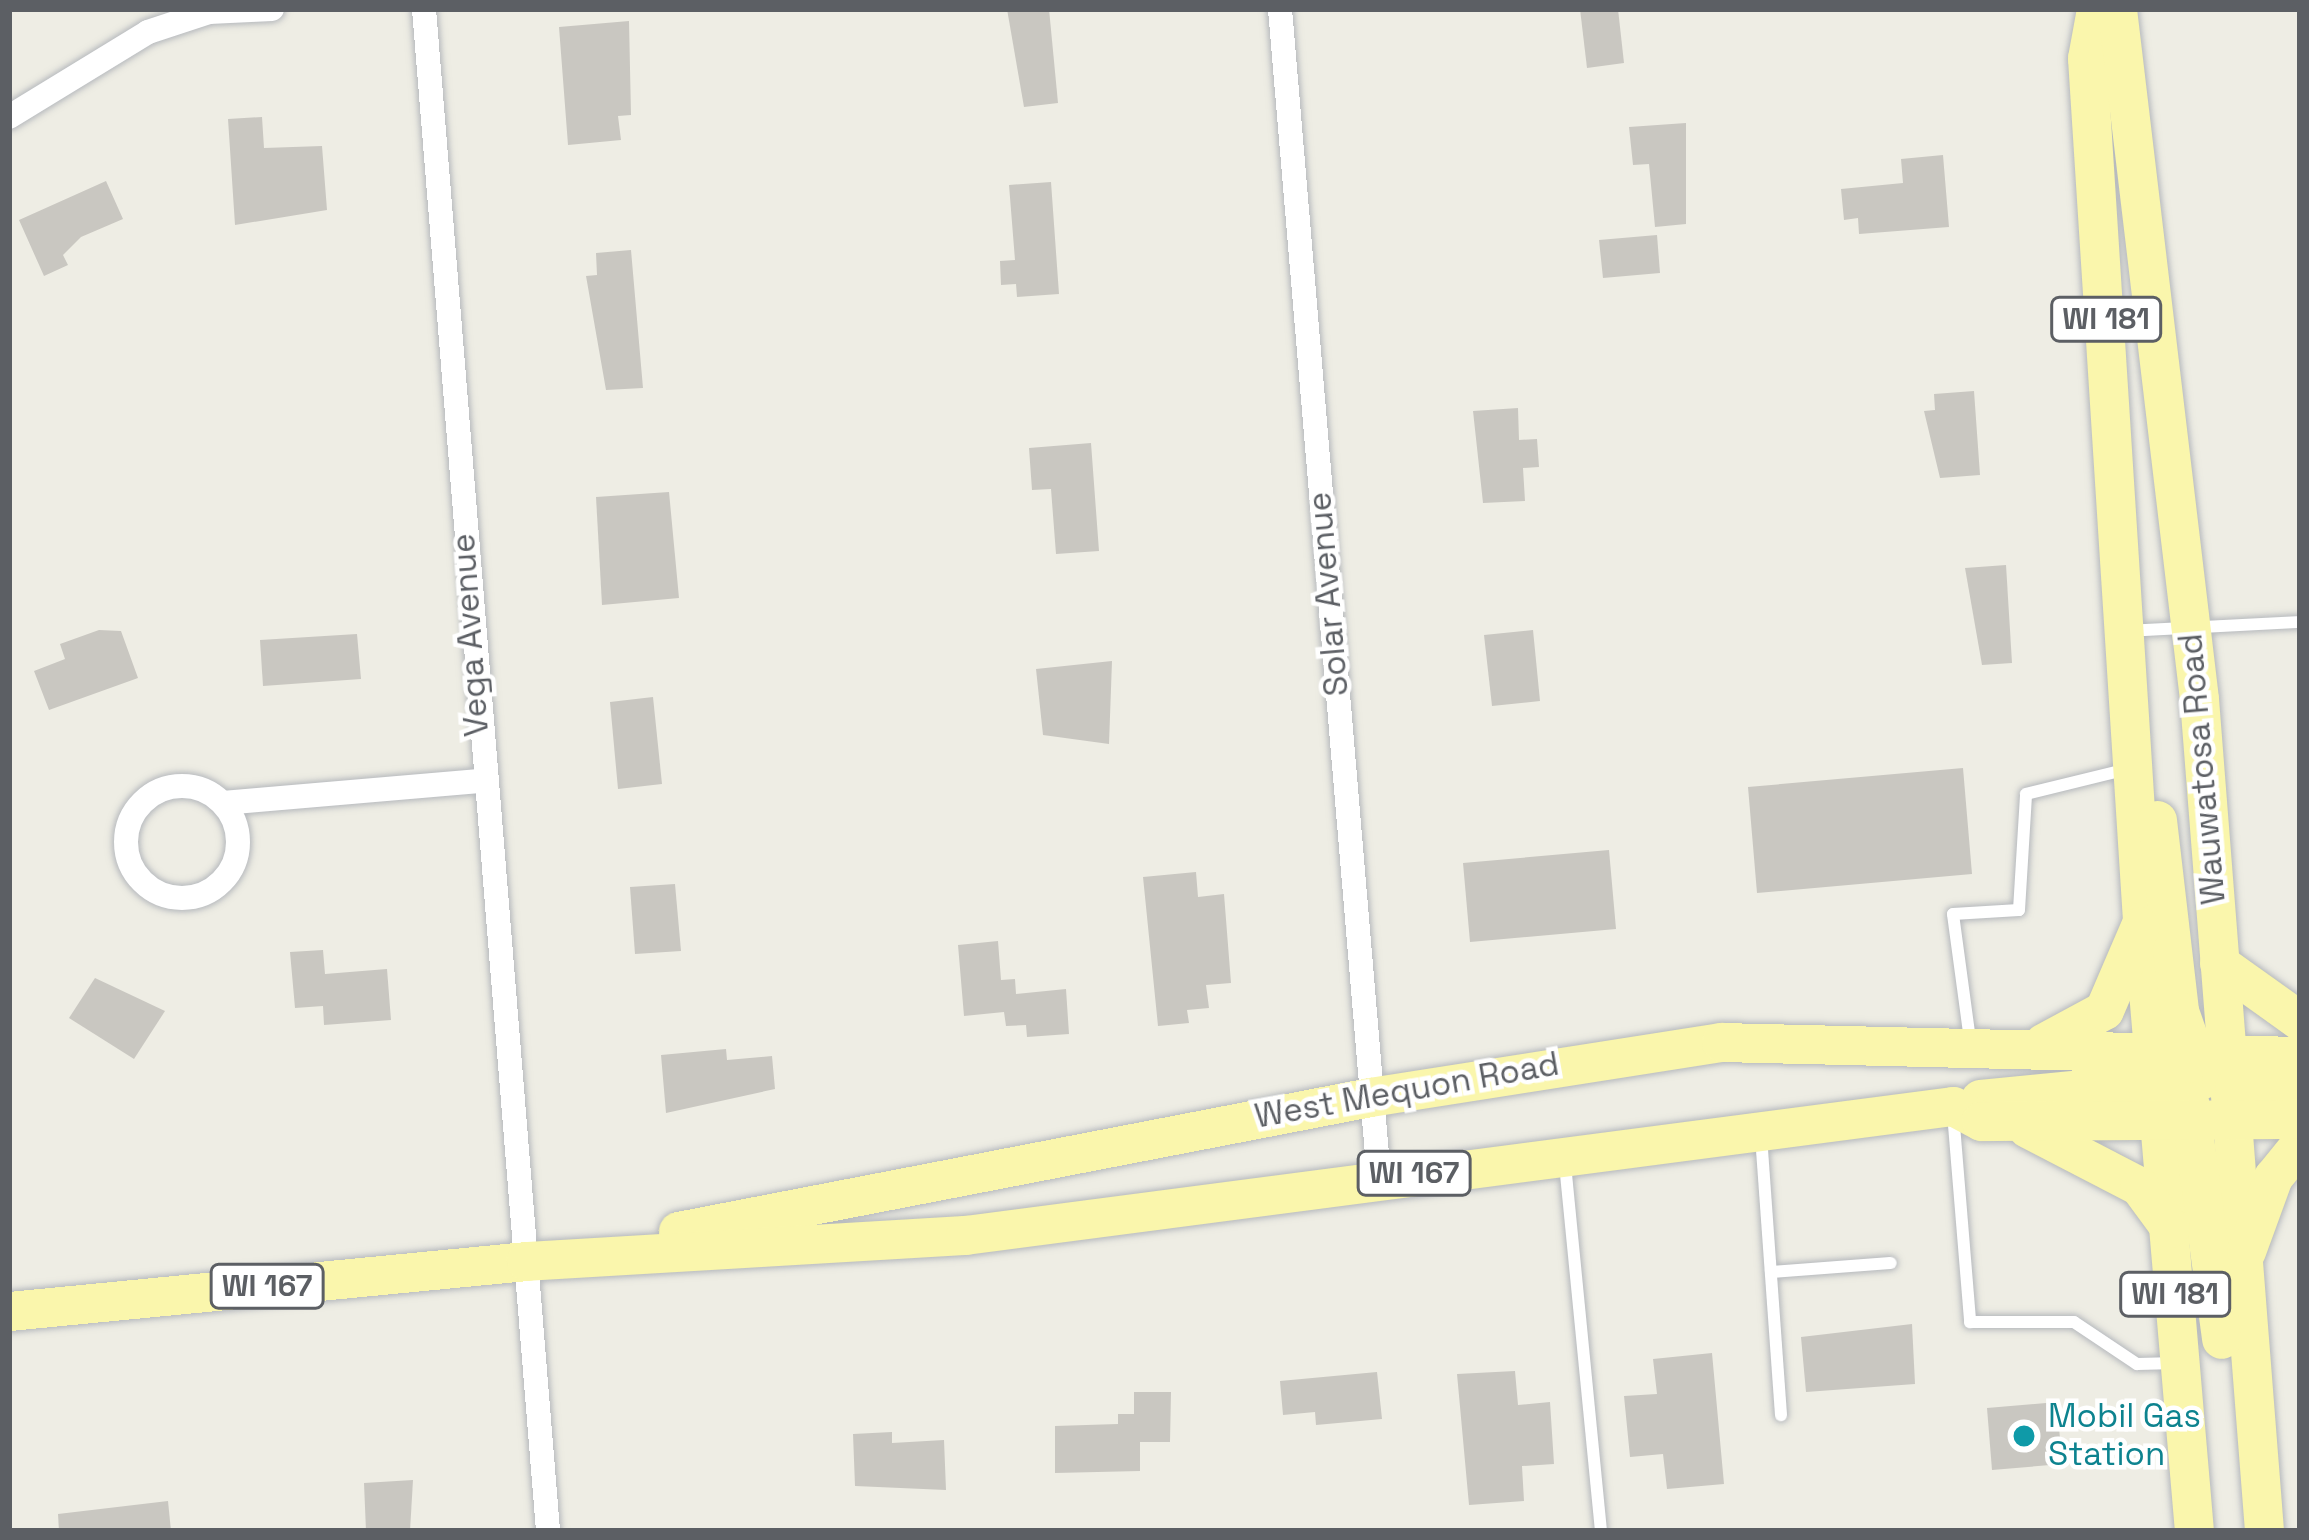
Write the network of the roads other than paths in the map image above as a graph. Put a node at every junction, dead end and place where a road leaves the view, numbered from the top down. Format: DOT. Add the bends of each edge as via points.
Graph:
graph roads {
  1 [pos="272,9"];
  2 [pos="424,9"];
  3 [pos="1280,9"];
  4 [pos="2096,9"];
  5 [pos="2117,9"];
  6 [pos="9,117"];
  7 [pos="2300,622"];
  8 [pos="2191,627"];
  9 [pos="2126,631"];
  10 [pos="2131,716"];
  11 [pos="2134,768"];
  12 [pos="482,781"];
  13 [pos="223,803"];
  14 [pos="2142,921"];
  15 [pos="2218,963"];
  16 [pos="2300,1021"];
  17 [pos="2027,1046"];
  18 [pos="1959,1048"];
  19 [pos="2300,1055"];
  20 [pos="2300,1084"];
  21 [pos="2194,1089"];
  22 [pos="1370,1097"];
  23 [pos="1953,1106"];
  24 [pos="2300,1119"];
  25 [pos="2018,1122"];
  26 [pos="1761,1129"];
  27 [pos="2300,1144"];
  28 [pos="1564,1150"];
  29 [pos="1379,1179"];
  30 [pos="2170,1228"];
  31 [pos="526,1261"];
  32 [pos="2242,1261"];
  33 [pos="1891,1263"];
  34 [pos="1771,1272"];
  35 [pos="9,1310"];
  36 [pos="2180,1363"];
  37 [pos="1780,1414"];
  38 [pos="548,1531"];
  39 [pos="1601,1531"];
  40 [pos="2194,1531"];
  41 [pos="2263,1531"];
  1 -- 6 [label="street" via="209,12 148,32"];
  2 -- 12 [label="street, Vega Avenue"];
  3 -- 22 [label="street, Solar Avenue"];
  4 -- 9 [label="main road, Wauwatosa Road / WI 181" via="2087,58"];
  5 -- 8 [label="main road, Wauwatosa Road / WI 181"];
  7 -- 8 [label="lane"];
  8 -- 9 [label="lane"];
  8 -- 15 [label="main road, Wauwatosa Road / WI 181"];
  9 -- 10 [label="main road, Wauwatosa Road / WI 181"];
  10 -- 11 [label="main road, Wauwatosa Road / WI 181"];
  10 -- 21 [label="main road" via="2164,848"];
  11 -- 14 [label="main road, Wauwatosa Road / WI 181"];
  11 -- 18 [label="lane" via="2026,794 2019,910 1953,914"];
  12 -- 13 [label="street"];
  12 -- 31 [label="street, Vega Avenue"];
  13 -- 13 [label="street" via="191,786 142,802 126,832 142,883 177,898 215,889 238,838"];
  14 -- 17 [label="main road" via="2092,1024"];
  14 -- 21 [label="main road, Wauwatosa Road / WI 181"];
  15 -- 16 [label="main road"];
  15 -- 21 [label="main road, Wauwatosa Road / WI 181"];
  17 -- 18 [label="main road, West Mequon Road / WI 167"];
  17 -- 21 [label="main road, West Mequon Road / WI 167"];
  18 -- 22 [label="main road, West Mequon Road / WI 167" via="1720,1042"];
  18 -- 23 [label="main road"];
  19 -- 21 [label="main road, West Mequon Road / WI 167"];
  20 -- 21 [label="main road"];
  21 -- 23 [label="main road"];
  21 -- 24 [label="main road, West Mequon Road / WI 167"];
  21 -- 25 [label="main road, West Mequon Road / WI 167"];
  21 -- 30 [label="main road, Wauwatosa Road / WI 181"];
  21 -- 32 [label="main road, Wauwatosa Road / WI 181"];
  21 -- 41 [label="main road" via="2229,1424"];
  22 -- 29 [label="street, Solar Avenue"];
  22 -- 31 [label="main road, West Mequon Road / WI 167"];
  23 -- 25 [label="main road, West Mequon Road / WI 167"];
  23 -- 26 [label="main road, West Mequon Road / WI 167"];
  23 -- 36 [label="lane" via="1970,1322 2074,1322 2137,1364"];
  25 -- 30 [label="main road" via="2139,1186"];
  26 -- 28 [label="main road, West Mequon Road / WI 167"];
  26 -- 34 [label="lane"];
  27 -- 32 [label="main road" via="2273,1177"];
  28 -- 29 [label="main road, West Mequon Road / WI 167"];
  28 -- 39 [label="lane"];
  29 -- 31 [label="main road, West Mequon Road / WI 167" via="965,1235"];
  30 -- 36 [label="main road, Wauwatosa Road / WI 181"];
  31 -- 35 [label="main road, West Mequon Road / WI 167"];
  31 -- 38 [label="street, Vega Avenue"];
  32 -- 41 [label="main road, Wauwatosa Road / WI 181"];
  33 -- 34 [label="lane"];
  34 -- 37 [label="lane"];
  36 -- 40 [label="main road, Wauwatosa Road / WI 181"];
}
